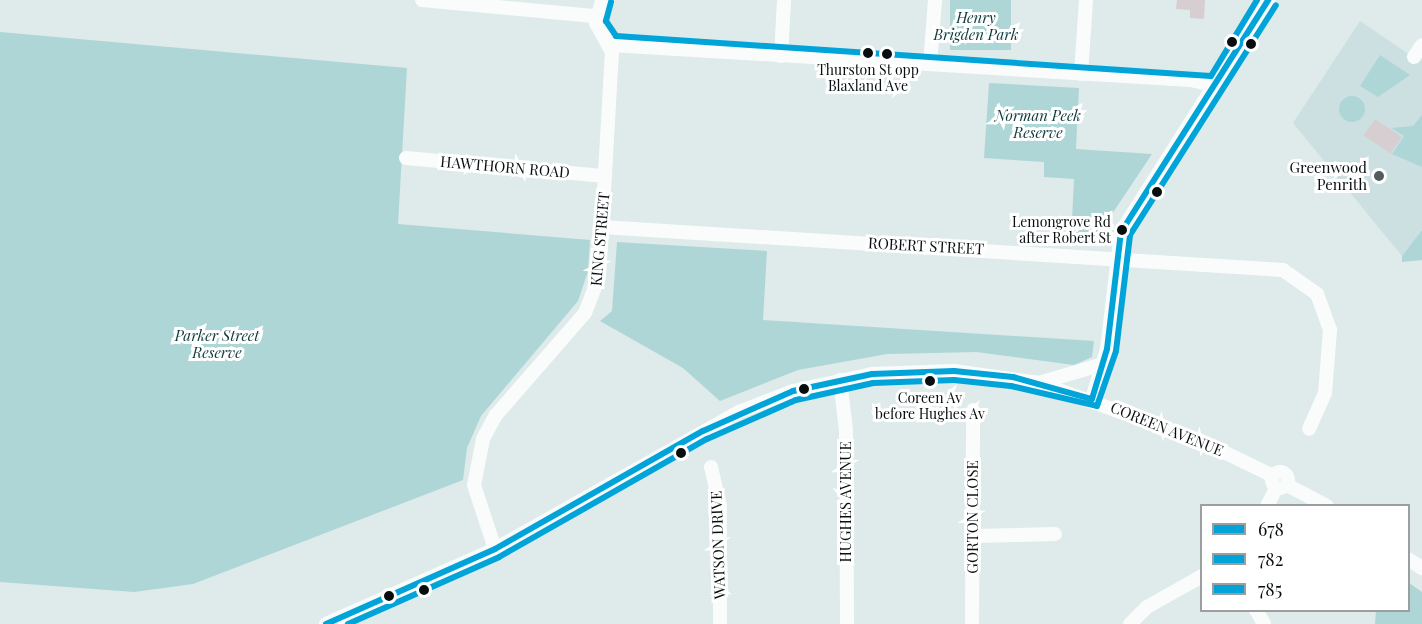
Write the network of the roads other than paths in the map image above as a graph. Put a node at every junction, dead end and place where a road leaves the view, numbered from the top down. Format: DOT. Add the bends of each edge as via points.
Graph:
graph roads {
  1 [pos="422,0"];
  2 [pos="602,0"];
  3 [pos="784,0"];
  4 [pos="935,0"];
  5 [pos="1086,0"];
  6 [pos="1268,0"];
  7 [pos="596,16"];
  8 [pos="611,45"];
  9 [pos="1422,45"];
  10 [pos="781,56"];
  11 [pos="1414,57"];
  12 [pos="930,64"];
  13 [pos="1081,74"];
  14 [pos="1215,86"];
  15 [pos="406,158"];
  16 [pos="605,176"];
  17 [pos="602,226"];
  18 [pos="1115,256"];
  19 [pos="1103,364"];
  20 [pos="840,380"];
  21 [pos="1040,383"];
  22 [pos="1092,399"];
  23 [pos="973,410"];
  24 [pos="1309,429"];
  25 [pos="711,466"];
  26 [pos="1279,483"];
  27 [pos="1268,504"];
  28 [pos="1323,504"];
  29 [pos="1055,534"];
  30 [pos="973,536"];
  31 [pos="495,549"];
  32 [pos="1200,577"];
  33 [pos="326,624"];
  34 [pos="720,624"];
  35 [pos="847,624"];
  36 [pos="972,624"];
  37 [pos="1130,624"];
  1 -- 7 [label="street"];
  2 -- 7 [label="street"];
  3 -- 10 [label="street"];
  4 -- 12 [label="street"];
  5 -- 13 [label="street"];
  6 -- 14 [label="street"];
  7 -- 8 [label="street" via="596,27"];
  8 -- 10 [label="street"];
  8 -- 16 [label="street, KING STREET"];
  9 -- 11 [label="street"];
  10 -- 12 [label="street"];
  12 -- 13 [label="street"];
  13 -- 14 [label="street" via="1191,80"];
  14 -- 18 [label="street" via="1124,225"];
  15 -- 16 [label="street, HAWTHORN ROAD"];
  16 -- 17 [label="street, KING STREET"];
  17 -- 18 [label="street, ROBERT STREET"];
  17 -- 31 [label="street, KING STREET" via="598,277 590,304 496,415 480,447 475,496"];
  18 -- 19 [label="street"];
  18 -- 24 [label="street, ROBERT STREET" via="1273,268 1305,282 1321,301 1330,338 1325,393"];
  19 -- 21 [label="street"];
  19 -- 22 [label="street"];
  20 -- 21 [label="street, COREEN AVENUE" via="954,371"];
  20 -- 31 [label="street, COREEN AVENUE" via="739,412"];
  20 -- 35 [label="street, HUGHES AVENUE" via="846,430"];
  21 -- 22 [label="street, COREEN AVENUE"];
  22 -- 26 [label="street, COREEN AVENUE" via="1199,440"];
  23 -- 30 [label="street, GORTON CLOSE"];
  25 -- 34 [label="street, WATSON DRIVE" via="720,505"];
  26 -- 27 [label="street"];
  26 -- 28 [label="street, COREEN AVENUE"];
  29 -- 30 [label="street"];
  30 -- 36 [label="street, GORTON CLOSE"];
  31 -- 33 [label="street, COREEN AVENUE"];
  32 -- 37 [label="street" via="1147,607"];
}
